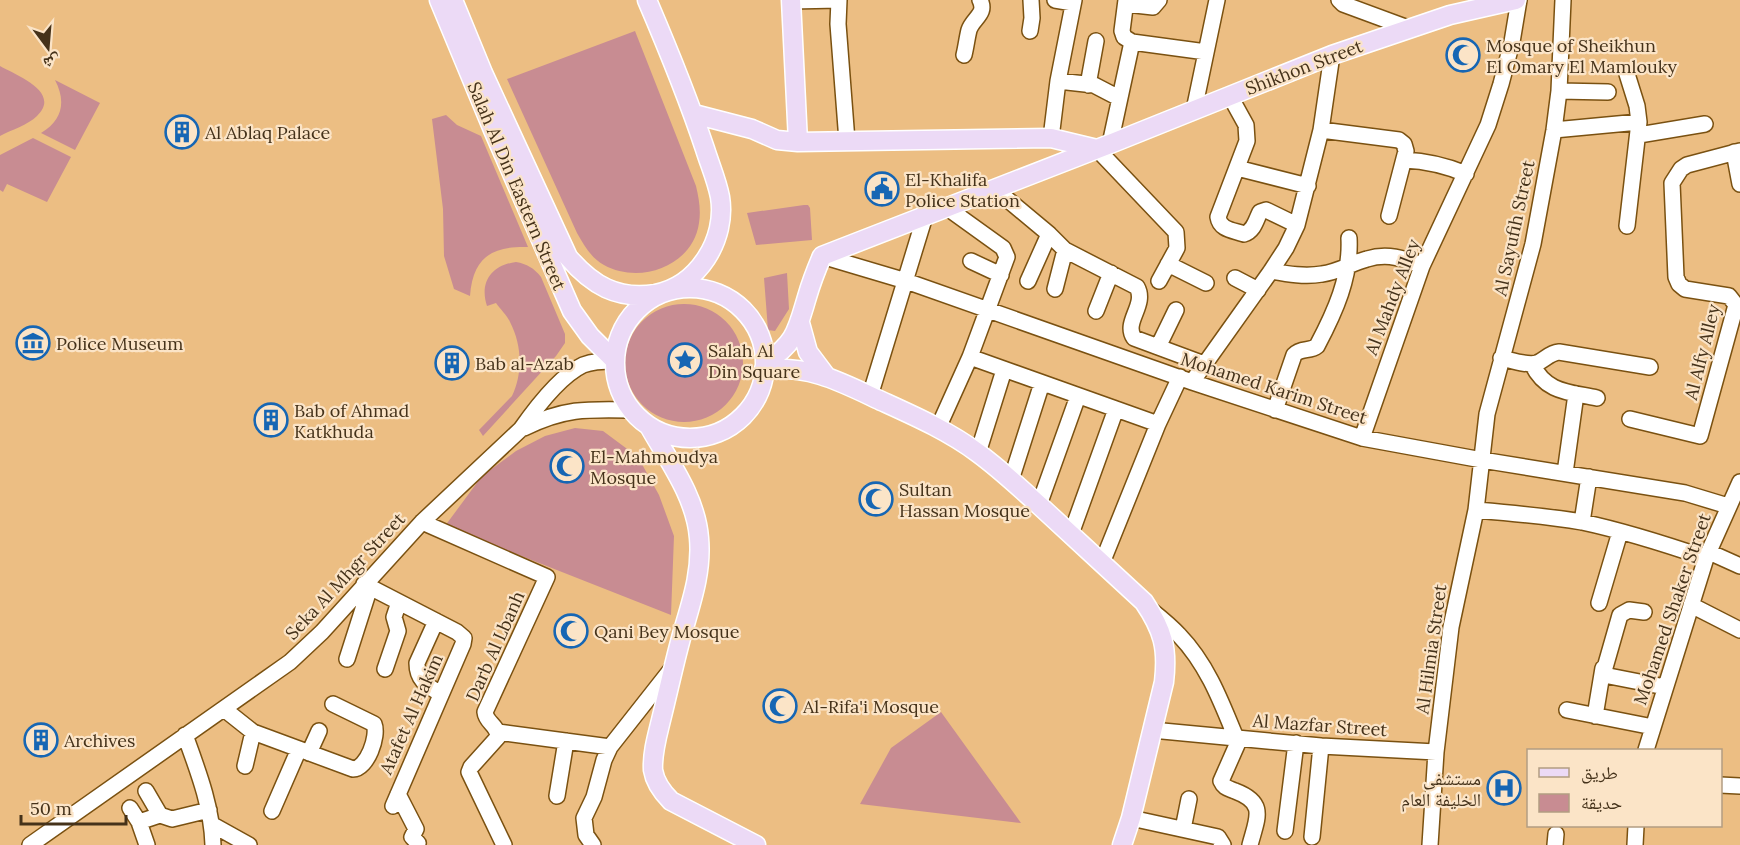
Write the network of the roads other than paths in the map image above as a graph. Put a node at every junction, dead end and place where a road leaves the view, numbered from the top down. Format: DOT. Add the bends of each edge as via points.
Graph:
graph roads {
  1 [pos="439,0"];
  2 [pos="453,0"];
  3 [pos="648,0"];
  4 [pos="839,0"];
  5 [pos="980,0"];
  6 [pos="1031,0"];
  7 [pos="1055,0"];
  8 [pos="1159,0"];
  9 [pos="1217,0"];
  10 [pos="1338,0"];
  11 [pos="1518,0"];
  12 [pos="1563,0"];
  13 [pos="791,1"];
  14 [pos="1074,2"];
  15 [pos="1126,2"];
  16 [pos="1408,28"];
  17 [pos="1030,31"];
  18 [pos="1096,41"];
  19 [pos="1132,42"];
  20 [pos="1206,52"];
  21 [pos="964,55"];
  22 [pos="1332,55"];
  23 [pos="1627,74"];
  24 [pos="1058,81"];
  25 [pos="1088,85"];
  26 [pos="1559,91"];
  27 [pos="1608,92"];
  28 [pos="1230,96"];
  29 [pos="1119,98"];
  30 [pos="1194,110"];
  31 [pos="694,114"];
  32 [pos="1705,124"];
  33 [pos="1639,129"];
  34 [pos="1321,130"];
  35 [pos="1554,130"];
  36 [pos="1051,138"];
  37 [pos="847,141"];
  38 [pos="798,142"];
  39 [pos="1104,147"];
  40 [pos="1737,152"];
  41 [pos="1404,160"];
  42 [pos="1237,168"];
  43 [pos="1466,174"];
  44 [pos="1740,184"];
  45 [pos="1308,186"];
  46 [pos="995,189"];
  47 [pos="946,207"];
  48 [pos="925,216"];
  49 [pos="1389,216"];
  50 [pos="1297,225"];
  51 [pos="1627,226"];
  52 [pos="1049,234"];
  53 [pos="1349,238"];
  54 [pos="1065,250"];
  55 [pos="822,256"];
  56 [pos="971,261"];
  57 [pos="1168,264"];
  58 [pos="1422,266"];
  59 [pos="1349,267"];
  60 [pos="1270,272"];
  61 [pos="1110,273"];
  62 [pos="1001,275"];
  63 [pos="1235,279"];
  64 [pos="906,281"];
  65 [pos="1028,281"];
  66 [pos="1159,281"];
  67 [pos="1206,283"];
  68 [pos="670,289"];
  69 [pos="1055,289"];
  70 [pos="1258,290"];
  71 [pos="1176,310"];
  72 [pos="988,311"];
  73 [pos="1096,311"];
  74 [pos="800,323"];
  75 [pos="1158,347"];
  76 [pos="970,357"];
  77 [pos="1501,358"];
  78 [pos="615,361"];
  79 [pos="1204,364"];
  80 [pos="1532,364"];
  81 [pos="765,366"];
  82 [pos="1650,367"];
  83 [pos="1004,370"];
  84 [pos="825,376"];
  85 [pos="1186,380"];
  86 [pos="1042,383"];
  87 [pos="1576,394"];
  88 [pos="870,396"];
  89 [pos="1078,396"];
  90 [pos="1597,398"];
  91 [pos="631,410"];
  92 [pos="1116,410"];
  93 [pos="1275,410"];
  94 [pos="1630,419"];
  95 [pos="1158,424"];
  96 [pos="649,426"];
  97 [pos="938,428"];
  98 [pos="522,429"];
  99 [pos="1362,438"];
  100 [pos="978,453"];
  101 [pos="1482,460"];
  102 [pos="1565,473"];
  103 [pos="1589,477"];
  104 [pos="1011,480"];
  105 [pos="1740,482"];
  106 [pos="1039,505"];
  107 [pos="1728,506"];
  108 [pos="1476,510"];
  109 [pos="422,522"];
  110 [pos="1582,522"];
  111 [pos="1620,532"];
  112 [pos="1071,534"];
  113 [pos="1707,555"];
  114 [pos="1102,563"];
  115 [pos="1740,566"];
  116 [pos="367,586"];
  117 [pos="399,602"];
  118 [pos="1144,602"];
  119 [pos="1599,603"];
  120 [pos="1691,605"];
  121 [pos="1644,612"];
  122 [pos="436,621"];
  123 [pos="1740,630"];
  124 [pos="348,659"];
  125 [pos="674,666"];
  126 [pos="1603,668"];
  127 [pos="385,669"];
  128 [pos="1665,687"];
  129 [pos="441,694"];
  130 [pos="333,704"];
  131 [pos="224,709"];
  132 [pos="1567,710"];
  133 [pos="1595,716"];
  134 [pos="1653,727"];
  135 [pos="1152,730"];
  136 [pos="319,731"];
  137 [pos="253,732"];
  138 [pos="498,732"];
  139 [pos="185,735"];
  140 [pos="1238,738"];
  141 [pos="566,741"];
  142 [pos="1296,743"];
  143 [pos="1321,746"];
  144 [pos="610,747"];
  145 [pos="1646,749"];
  146 [pos="304,751"];
  147 [pos="1436,752"];
  148 [pos="245,766"];
  149 [pos="1722,785"];
  150 [pos="1740,786"];
  151 [pos="146,791"];
  152 [pos="557,796"];
  153 [pos="1189,799"];
  154 [pos="130,808"];
  155 [pos="272,811"];
  156 [pos="160,815"];
  157 [pos="211,818"];
  158 [pos="1131,818"];
  159 [pos="139,822"];
  160 [pos="1636,827"];
  161 [pos="1183,830"];
  162 [pos="1285,831"];
  163 [pos="1312,837"];
  164 [pos="40,842"];
  165 [pos="147,845"];
  166 [pos="213,845"];
  167 [pos="249,845"];
  168 [pos="417,845"];
  169 [pos="504,845"];
  170 [pos="593,845"];
  171 [pos="756,845"];
  172 [pos="1122,845"];
  173 [pos="1223,845"];
  174 [pos="1250,845"];
  175 [pos="1430,845"];
  176 [pos="1635,845"];
  1 -- 78 [label="main road, Salah Al Din Eastern Street" via="572,311"];
  2 -- 68 [label="main road, Salah Al Din Eastern Street" via="568,257 584,276 606,289 630,295"];
  3 -- 31 [label="main road"];
  4 -- 13 [label="street"];
  4 -- 37 [label="street"];
  5 -- 21 [label="street" via="981,15 969,30"];
  6 -- 17 [label="street"];
  7 -- 14 [label="street"];
  8 -- 15 [label="street" via="1153,7"];
  9 -- 20 [label="street"];
  10 -- 16 [label="street"];
  11 -- 16 [label="main road, Shikhon Street"];
  11 -- 43 [label="street, Al Mahdy Alley" via="1501,84"];
  12 -- 26 [label="street, Al Sayufih Street"];
  13 -- 38 [label="main road"];
  14 -- 24 [label="street"];
  15 -- 19 [label="street" via="1122,31"];
  16 -- 22 [label="main road, Shikhon Street"];
  18 -- 25 [label="street"];
  19 -- 20 [label="street"];
  19 -- 29 [label="street"];
  20 -- 30 [label="street"];
  22 -- 28 [label="main road, Shikhon Street"];
  22 -- 34 [label="street"];
  23 -- 33 [label="street"];
  24 -- 25 [label="street"];
  24 -- 36 [label="street"];
  25 -- 29 [label="street" via="1103,88"];
  26 -- 27 [label="street"];
  26 -- 35 [label="street, Al Sayufih Street"];
  28 -- 30 [label="main road, Shikhon Street"];
  28 -- 42 [label="street" via="1248,133"];
  29 -- 39 [label="street"];
  30 -- 39 [label="main road, Shikhon Street"];
  31 -- 38 [label="main road" via="752,129 777,140"];
  31 -- 68 [label="main road" via="717,184 721,212 717,240 703,264"];
  32 -- 33 [label="street"];
  33 -- 35 [label="street"];
  33 -- 51 [label="street"];
  34 -- 41 [label="street" via="1399,140 1406,147"];
  34 -- 45 [label="street"];
  35 -- 77 [label="street, Al Sayufih Street" via="1533,243"];
  36 -- 37 [label="main road"];
  36 -- 39 [label="main road"];
  37 -- 38 [label="main road"];
  39 -- 46 [label="main road, Shikhon Street"];
  39 -- 57 [label="street" via="1176,232 1178,242"];
  40 -- 44 [label="street"];
  40 -- 94 [label="street, Al Alfy Alley" via="1687,165 1672,183 1678,284 1685,289 1729,296 1736,305 1700,436"];
  41 -- 43 [label="street" via="1425,161"];
  41 -- 49 [label="street"];
  42 -- 45 [label="street"];
  42 -- 50 [label="street" via="1218,216 1222,226 1247,233 1260,212 1266,210"];
  43 -- 58 [label="street, Al Mahdy Alley"];
  45 -- 50 [label="street"];
  46 -- 47 [label="main road, Shikhon Street"];
  46 -- 52 [label="street"];
  47 -- 48 [label="main road, Shikhon Street"];
  47 -- 62 [label="street" via="1003,248 1007,257"];
  48 -- 55 [label="main road, Shikhon Street"];
  48 -- 64 [label="street"];
  50 -- 60 [label="street"];
  52 -- 54 [label="street"];
  52 -- 65 [label="street"];
  53 -- 59 [label="street"];
  54 -- 61 [label="street"];
  54 -- 69 [label="street"];
  55 -- 64 [label="street, Mohamed Karim Street"];
  55 -- 74 [label="main road"];
  56 -- 62 [label="street"];
  57 -- 66 [label="street"];
  57 -- 67 [label="street"];
  58 -- 59 [label="street" via="1404,258 1385,256"];
  58 -- 99 [label="street, Al Mahdy Alley"];
  59 -- 60 [label="street" via="1297,276"];
  59 -- 93 [label="street" via="1318,344 1294,355"];
  60 -- 70 [label="street"];
  61 -- 73 [label="street"];
  61 -- 75 [label="street" via="1140,291 1132,336"];
  62 -- 72 [label="street"];
  63 -- 70 [label="street"];
  64 -- 72 [label="street, Mohamed Karim Street"];
  64 -- 88 [label="street"];
  68 -- 78 [label="main road" via="638,310 622,332"];
  68 -- 81 [label="main road" via="698,289 733,302 750,319 761,339"];
  70 -- 79 [label="street"];
  71 -- 75 [label="street"];
  72 -- 76 [label="street"];
  72 -- 85 [label="street, Mohamed Karim Street"];
  74 -- 81 [label="main road" via="793,339"];
  74 -- 84 [label="main road" via="808,352"];
  75 -- 79 [label="street"];
  76 -- 83 [label="street"];
  76 -- 97 [label="street"];
  77 -- 80 [label="street"];
  77 -- 101 [label="street, Al Sayufih Street"];
  78 -- 91 [label="main road" via="621,395"];
  78 -- 98 [label="street, Seka Al Mhgr Street" via="582,365 569,374"];
  79 -- 85 [label="street"];
  80 -- 82 [label="street" via="1559,352"];
  80 -- 87 [label="street" via="1545,383"];
  81 -- 84 [label="main road"];
  81 -- 96 [label="main road" via="755,400 731,426 716,434 681,438"];
  83 -- 86 [label="street"];
  83 -- 100 [label="street"];
  84 -- 88 [label="main road"];
  85 -- 93 [label="street, Mohamed Karim Street"];
  85 -- 95 [label="street"];
  86 -- 89 [label="street"];
  86 -- 104 [label="street"];
  87 -- 90 [label="street"];
  87 -- 102 [label="street"];
  88 -- 97 [label="main road"];
  89 -- 92 [label="street"];
  89 -- 106 [label="street"];
  91 -- 96 [label="main road"];
  91 -- 98 [label="street, Seka Al Mhgr Street" via="569,411"];
  92 -- 95 [label="street"];
  92 -- 112 [label="street"];
  93 -- 99 [label="street, Mohamed Karim Street"];
  95 -- 114 [label="street"];
  96 -- 125 [label="main road" via="693,508 699,535 700,563 695,590"];
  97 -- 100 [label="main road"];
  98 -- 109 [label="street, Seka Al Mhgr Street"];
  99 -- 101 [label="street, Mohamed Karim Street"];
  100 -- 104 [label="main road"];
  101 -- 102 [label="street, Mohamed Karim Street"];
  101 -- 108 [label="street, Al Hilmia Street"];
  102 -- 103 [label="street, Mohamed Karim Street"];
  103 -- 107 [label="street, Mohamed Karim Street" via="1685,493"];
  103 -- 110 [label="street"];
  104 -- 106 [label="main road"];
  105 -- 107 [label="street, Mohamed Shaker Street"];
  106 -- 112 [label="main road"];
  107 -- 113 [label="street, Mohamed Shaker Street"];
  108 -- 110 [label="street"];
  108 -- 147 [label="street, Al Hilmia Street" via="1451,627"];
  109 -- 116 [label="street, Seka Al Mhgr Street"];
  109 -- 138 [label="street, Darb Al Lbanh" via="547,577 485,712"];
  110 -- 111 [label="street"];
  111 -- 113 [label="street"];
  111 -- 119 [label="street"];
  112 -- 114 [label="main road"];
  113 -- 115 [label="street"];
  113 -- 120 [label="street, Mohamed Shaker Street"];
  114 -- 118 [label="main road"];
  116 -- 117 [label="street"];
  116 -- 124 [label="street"];
  116 -- 131 [label="street, Seka Al Mhgr Street" via="290,663"];
  117 -- 122 [label="street"];
  117 -- 127 [label="street" via="394,617 398,629"];
  118 -- 135 [label="main road" via="1157,621 1166,661"];
  118 -- 140 [label="street, Al Mazfar Street" via="1179,634 1201,663"];
  120 -- 123 [label="street"];
  120 -- 128 [label="street, Mohamed Shaker Street"];
  121 -- 126 [label="street" via="1629,610 1620,615"];
  122 -- 129 [label="street" via="417,670 422,682"];
  122 -- 129 [label="street, Atafet Al Hakim" via="464,638"];
  125 -- 144 [label="street"];
  125 -- 171 [label="main road" via="655,748 656,781 671,801"];
  126 -- 128 [label="street" via="1610,676"];
  126 -- 133 [label="street"];
  128 -- 134 [label="street, Mohamed Shaker Street"];
  129 -- 168 [label="street, Atafet Al Hakim" via="395,800 416,829 412,838"];
  130 -- 146 [label="street" via="374,724 376,735 364,765 353,769"];
  131 -- 137 [label="street"];
  131 -- 139 [label="street, Seka Al Mhgr Street"];
  132 -- 133 [label="street"];
  133 -- 134 [label="street"];
  134 -- 145 [label="street, Mohamed Shaker Street"];
  135 -- 140 [label="street, Al Mazfar Street"];
  135 -- 158 [label="main road"];
  136 -- 146 [label="street"];
  137 -- 146 [label="street"];
  137 -- 148 [label="street"];
  138 -- 141 [label="street"];
  138 -- 169 [label="street" via="469,772"];
  139 -- 157 [label="street"];
  139 -- 164 [label="street, Seka Al Mhgr Street"];
  140 -- 142 [label="street, Al Mazfar Street"];
  140 -- 174 [label="street" via="1221,781 1227,788 1250,797 1256,806"];
  141 -- 144 [label="street"];
  141 -- 152 [label="street"];
  142 -- 143 [label="street, Al Mazfar Street"];
  142 -- 162 [label="street"];
  143 -- 147 [label="street, Al Mazfar Street"];
  143 -- 163 [label="street"];
  144 -- 170 [label="street" via="584,818 586,835"];
  146 -- 155 [label="street"];
  147 -- 175 [label="street, Al Hilmia Street"];
  149 -- 150 [label="street"];
  151 -- 156 [label="street"];
  153 -- 161 [label="street"];
  154 -- 159 [label="street"];
  156 -- 157 [label="street" via="172,819"];
  156 -- 159 [label="street"];
  157 -- 166 [label="street"];
  157 -- 167 [label="street"];
  158 -- 161 [label="street"];
  158 -- 172 [label="main road"];
  159 -- 165 [label="street"];
  160 -- 176 [label="street"];
  161 -- 173 [label="street" via="1218,837"];
}
